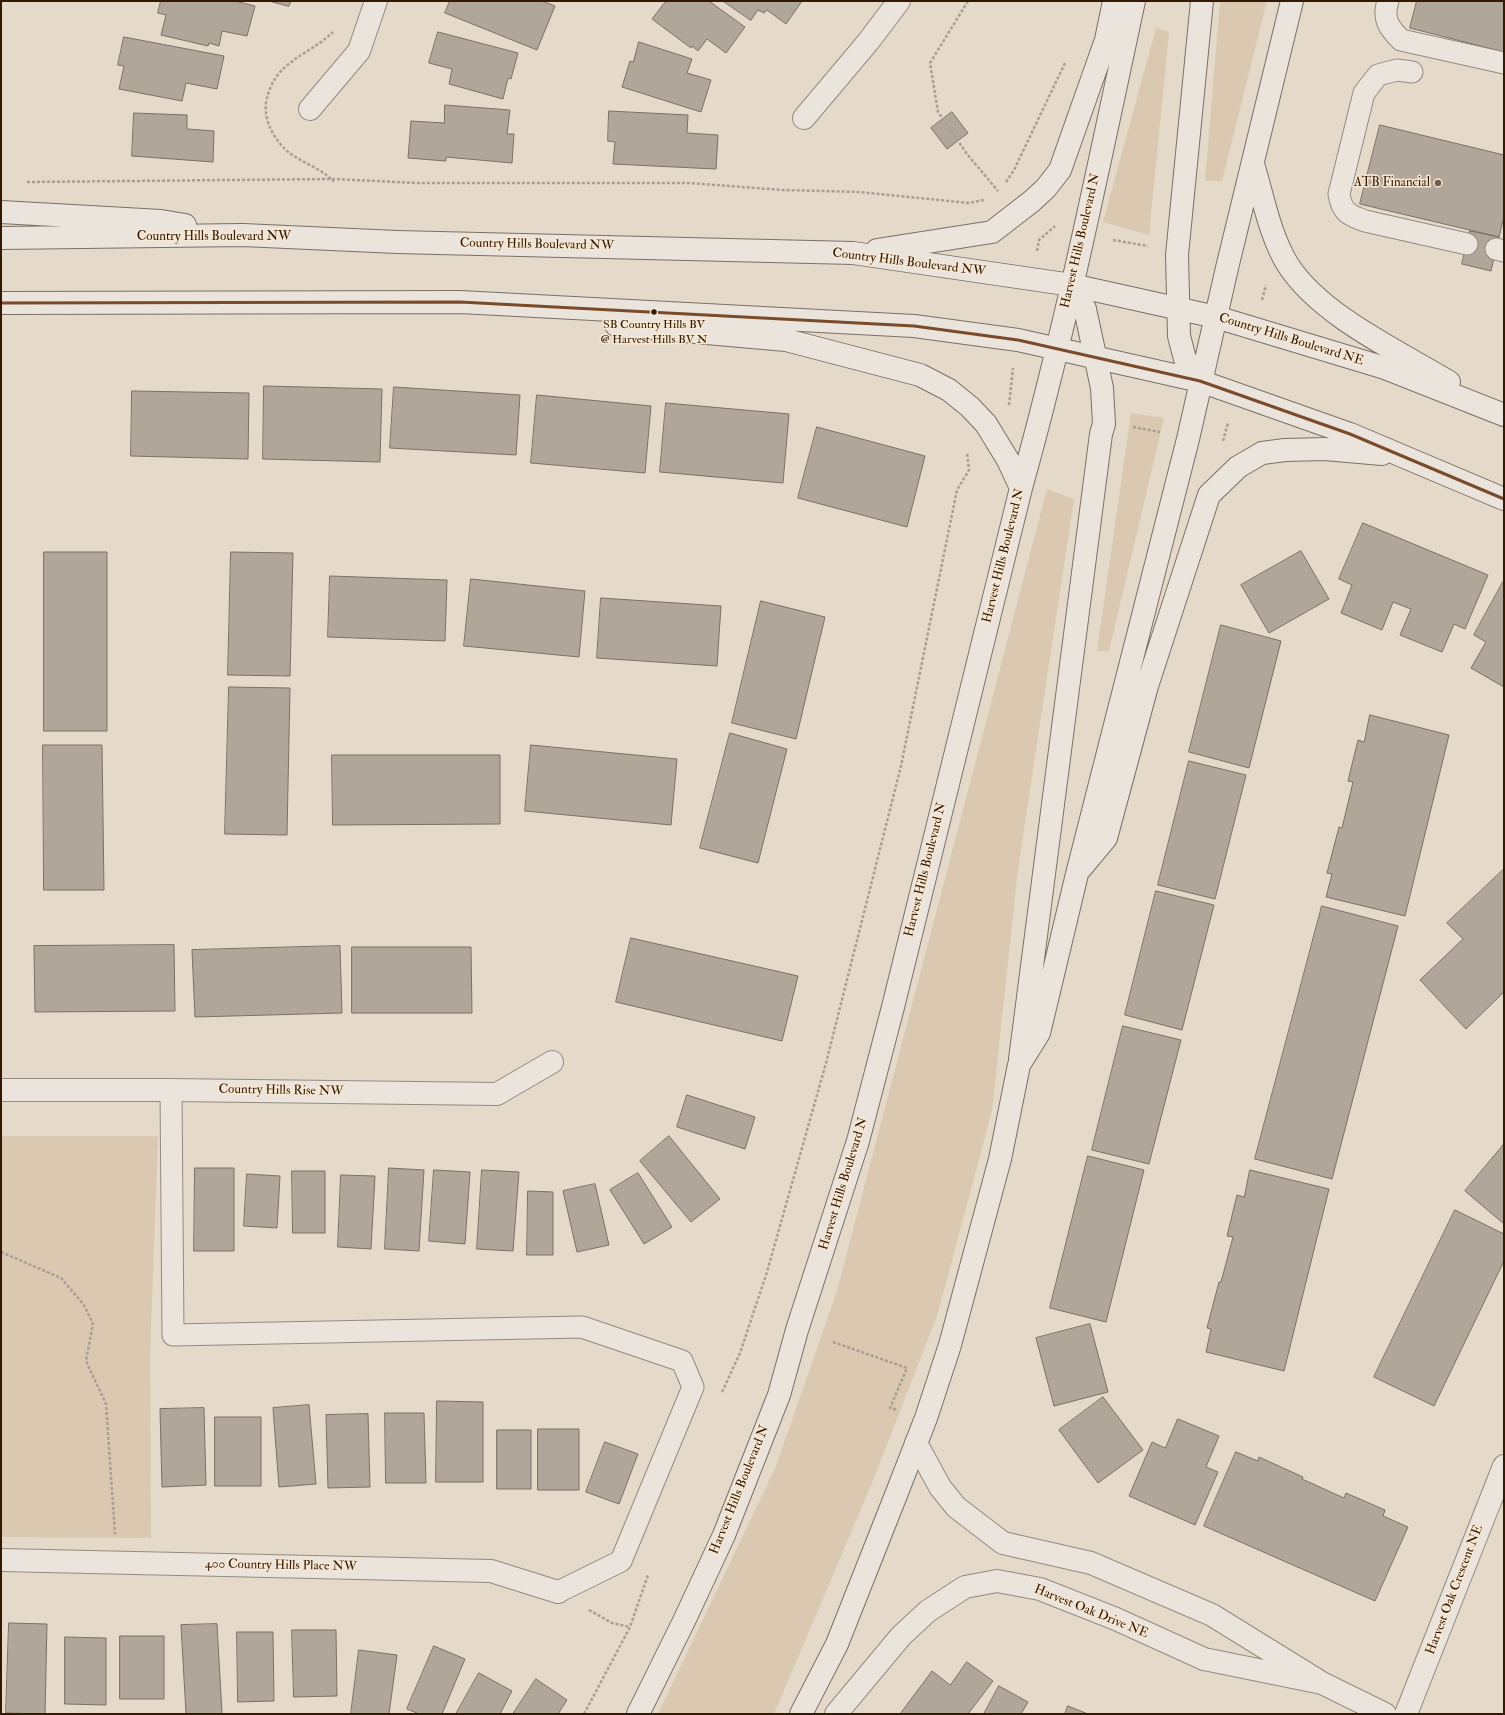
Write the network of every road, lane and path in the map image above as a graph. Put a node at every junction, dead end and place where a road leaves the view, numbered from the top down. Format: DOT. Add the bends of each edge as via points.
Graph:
graph roads {
  1 [pos="376,1"];
  2 [pos="899,1"];
  3 [pos="968,1"];
  4 [pos="1114,1"];
  5 [pos="1134,1"];
  6 [pos="1202,1"];
  7 [pos="1292,1"];
  8 [pos="1388,1"];
  9 [pos="1068,56"];
  10 [pos="1504,63"];
  11 [pos="1412,72"];
  12 [pos="310,109"];
  13 [pos="804,118"];
  14 [pos="1253,164"];
  15 [pos="24,182"];
  16 [pos="999,193"];
  17 [pos="994,195"];
  18 [pos="988,198"];
  19 [pos="1,212"];
  20 [pos="1061,228"];
  21 [pos="243,235"];
  22 [pos="1,238"];
  23 [pos="1110,239"];
  24 [pos="1039,240"];
  25 [pos="1468,244"];
  26 [pos="1150,247"];
  27 [pos="853,253"];
  28 [pos="1268,278"];
  29 [pos="1072,285"];
  30 [pos="1,303"];
  31 [pos="511,304"];
  32 [pos="1260,304"];
  33 [pos="1178,308"];
  34 [pos="1216,317"];
  35 [pos="1056,350"];
  36 [pos="1096,358"];
  37 [pos="1013,364"];
  38 [pos="1200,381"];
  39 [pos="1009,405"];
  40 [pos="1504,414"];
  41 [pos="1229,419"];
  42 [pos="1132,427"];
  43 [pos="1164,432"];
  44 [pos="1222,445"];
  45 [pos="966,446"];
  46 [pos="1404,456"];
  47 [pos="1020,488"];
  48 [pos="1504,499"];
  49 [pos="1077,874"];
  50 [pos="552,1062"];
  51 [pos="1019,1066"];
  52 [pos="1,1090"];
  53 [pos="171,1090"];
  54 [pos="1,1252"];
  55 [pos="833,1342"];
  56 [pos="720,1399"];
  57 [pos="903,1411"];
  58 [pos="916,1443"];
  59 [pos="1504,1466"];
  60 [pos="1498,1492"];
  61 [pos="1,1560"];
  62 [pos="118,1563"];
  63 [pos="649,1572"];
  64 [pos="558,1592"];
  65 [pos="630,1627"];
  66 [pos="1322,1683"];
  67 [pos="584,1714"];
  68 [pos="638,1714"];
  69 [pos="802,1714"];
  70 [pos="836,1714"];
  71 [pos="1384,1714"];
  72 [pos="1406,1714"];
  1 -- 12 [label="main road" via="359,51"];
  2 -- 13 [label="main road"];
  3 -- 16 [label="path" via="930,63 938,112 967,154"];
  4 -- 27 [label="main road" via="1106,40 1060,170 1046,188 992,232"];
  5 -- 29 [label="main road, Harvest Hills Boulevard N"];
  6 -- 33 [label="main road" via="1177,255"];
  7 -- 14 [label="main road"];
  8 -- 10 [label="lane" via="1384,12 1390,29 1401,40"];
  9 -- 16 [label="path" via="1014,170"];
  11 -- 25 [label="lane" via="1397,70 1378,75 1364,93 1339,194 1341,205 1349,215 1365,221"];
  14 -- 34 [label="main road"];
  14 -- 40 [label="main road" via="1278,243 1288,265 1324,305"];
  15 -- 18 [label="path" via="333,179 417,183 689,183 783,190 860,192 968,203"];
  16 -- 17 [label="path"];
  19 -- 21 [label="main road" via="161,221"];
  20 -- 24 [label="path" via="1054,226"];
  21 -- 22 [label="main road, Country Hills Boulevard NW"];
  21 -- 27 [label="main road, Country Hills Boulevard NW" via="397,242"];
  23 -- 26 [label="path"];
  27 -- 29 [label="main road, Country Hills Boulevard NW"];
  28 -- 32 [label="path"];
  29 -- 33 [label="main road, Country Hills Boulevard NE"];
  29 -- 35 [label="main road, Harvest Hills Boulevard N"];
  29 -- 36 [label="main road" via="1085,309"];
  30 -- 31 [label="main road"];
  31 -- 35 [label="main road" via="914,326 1018,340"];
  31 -- 47 [label="main road" via="564,320 786,340 920,375 949,390 986,424 1008,460"];
  33 -- 34 [label="main road, Country Hills Boulevard NE"];
  33 -- 38 [label="main road" via="1179,336 1185,359"];
  34 -- 38 [label="main road"];
  34 -- 40 [label="main road, Country Hills Boulevard NE" via="1385,368"];
  35 -- 36 [label="main road"];
  35 -- 47 [label="main road, Harvest Hills Boulevard N" via="1043,409"];
  36 -- 38 [label="main road"];
  36 -- 51 [label="main road" via="1102,388 1104,424"];
  37 -- 39 [label="path"];
  38 -- 46 [label="main road" via="1350,434"];
  38 -- 49 [label="main road" via="1188,439"];
  41 -- 44 [label="path"];
  42 -- 43 [label="path"];
  45 -- 56 [label="path" via="969,470 957,490 901,766 826,1063 767,1272 740,1353"];
  46 -- 48 [label="main road"];
  46 -- 49 [label="main road" via="1325,449 1262,453 1238,467 1209,495 1147,686 1106,838"];
  47 -- 68 [label="main road, Harvest Hills Boulevard N" via="858,1141 797,1330 779,1396 724,1535"];
  49 -- 51 [label="main road" via="1039,1033"];
  50 -- 53 [label="main road, Country Hills Rise NW" via="497,1094"];
  51 -- 58 [label="main road" via="1000,1159 950,1345"];
  52 -- 53 [label="main road, Country Hills Rise NW"];
  53 -- 64 [label="lane" via="173,1335 582,1327 682,1361 693,1387 620,1561"];
  54 -- 62 [label="path" via="61,1278 84,1306 93,1324 86,1361 106,1404"];
  55 -- 57 [label="path" via="907,1368 890,1408"];
  58 -- 66 [label="main road, Harvest Oak Drive NE" via="940,1487 956,1507 1003,1543 1091,1563 1212,1615"];
  58 -- 69 [label="main road" via="836,1644"];
  59 -- 60 [label="main road, Harvest Oak Crescent NE"];
  60 -- 72 [label="main road, Harvest Oak Crescent NE"];
  61 -- 62 [label="main road, 400 Country Hills Place NW"];
  62 -- 64 [label="main road, 400 Country Hills Place NW" via="491,1571"];
  63 -- 65 [label="path"];
  64 -- 65 [label="path" via="612,1623"];
  65 -- 67 [label="path"];
  66 -- 70 [label="main road, Harvest Oak Drive NE" via="1204,1659 1116,1619 1040,1589 997,1581 965,1587 928,1611 901,1636"];
  66 -- 71 [label="main road, Harvest Oak Drive NE"];
}
